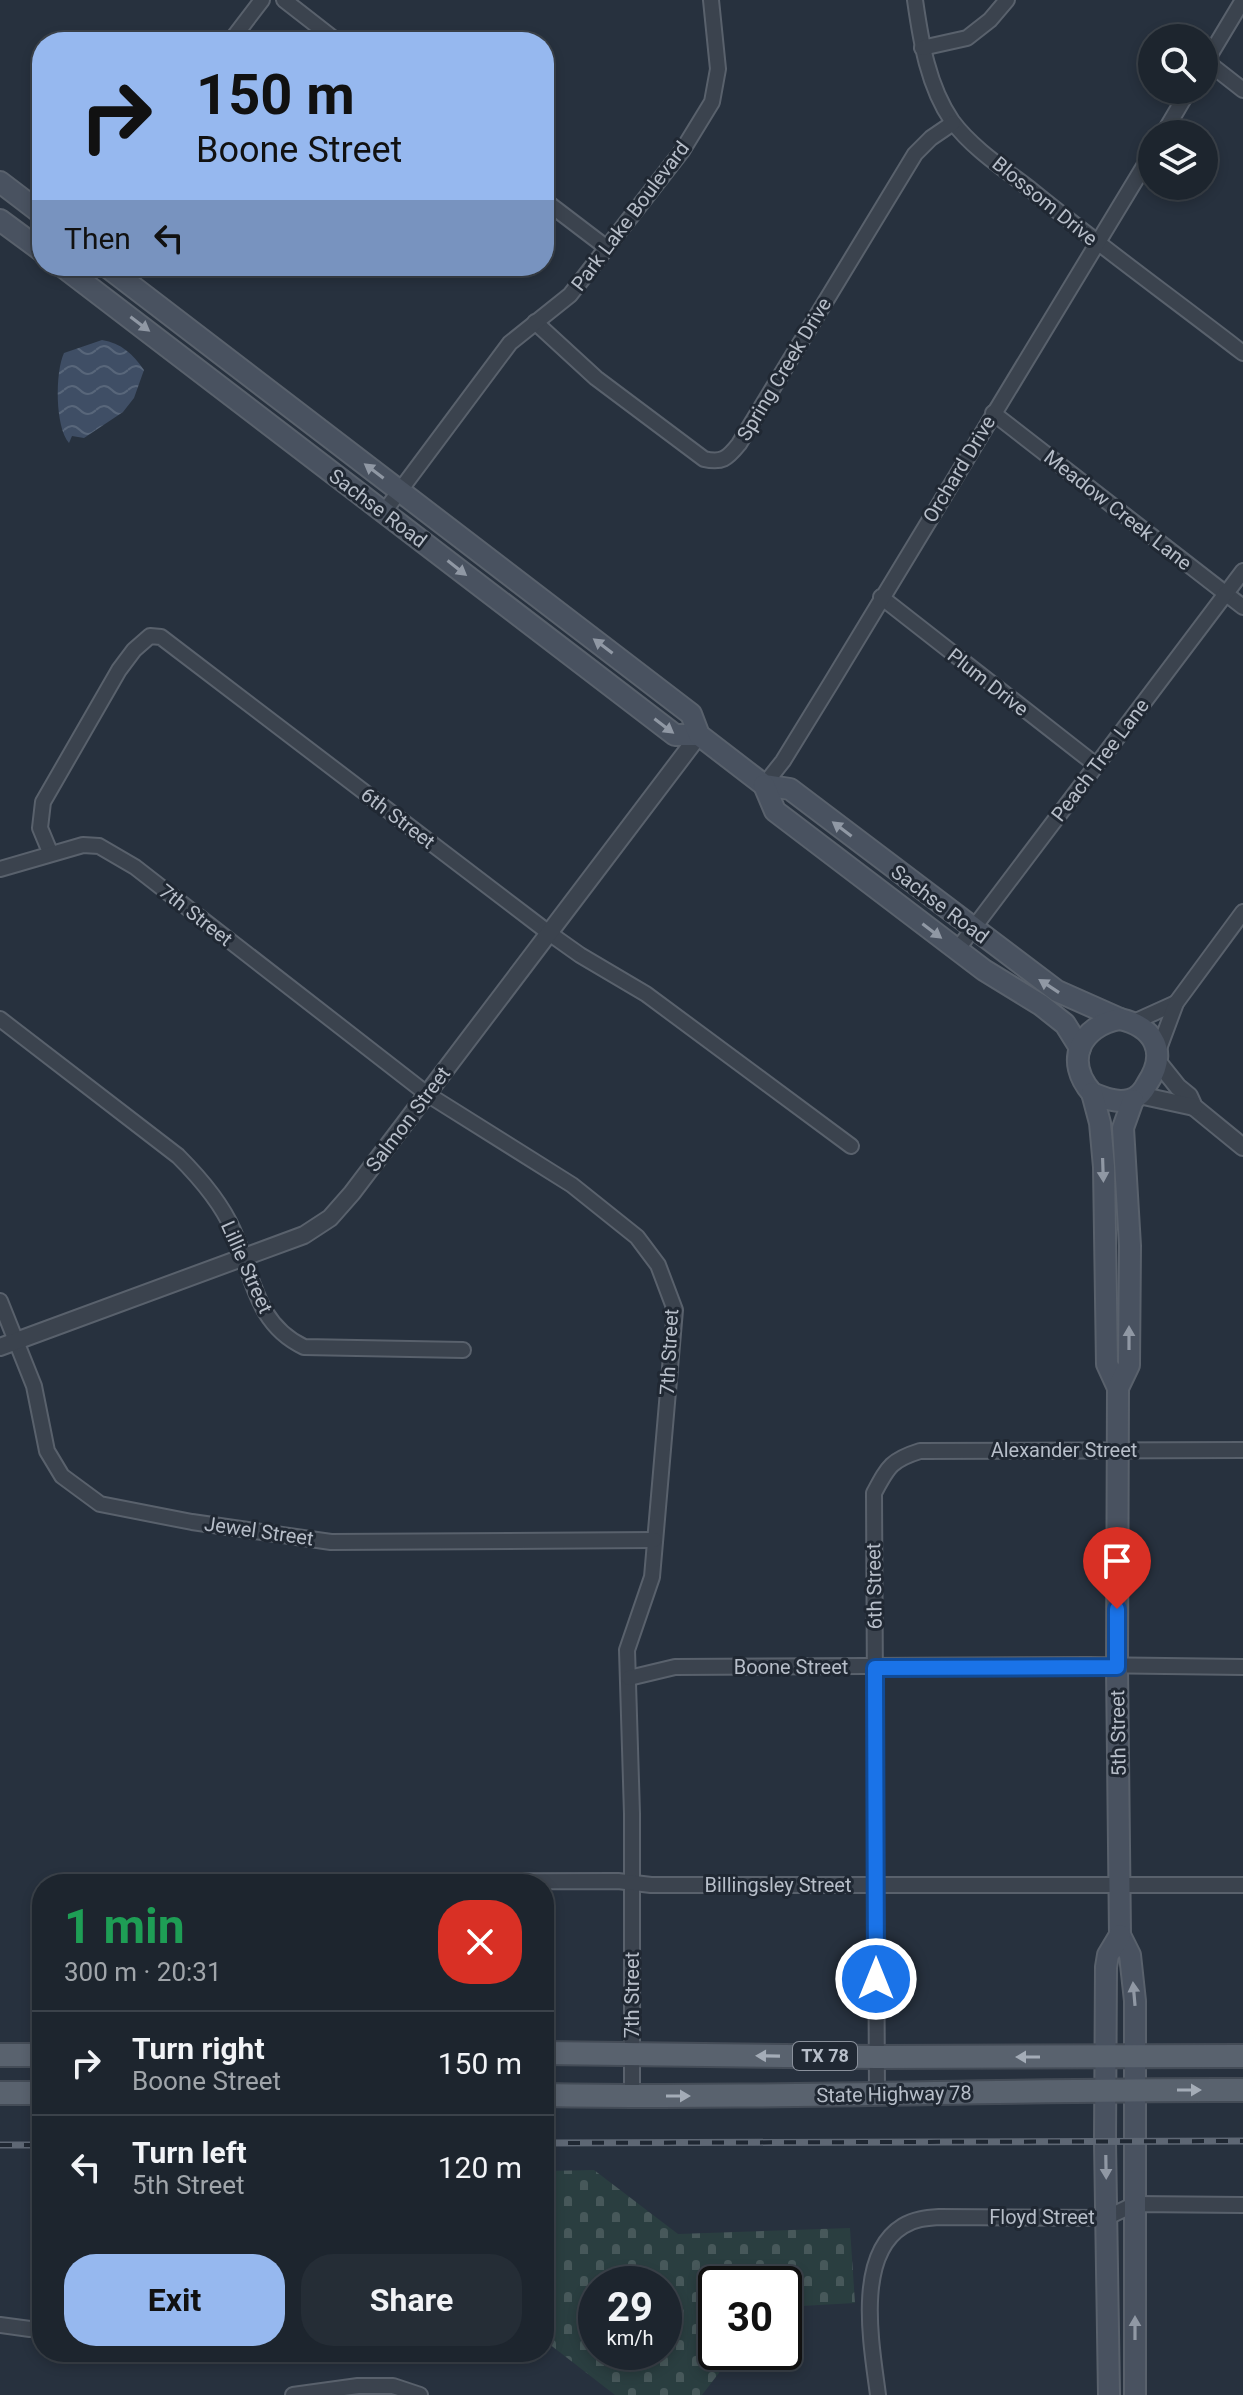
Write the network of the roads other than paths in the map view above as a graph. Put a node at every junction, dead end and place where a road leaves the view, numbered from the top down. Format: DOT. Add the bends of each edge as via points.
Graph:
graph roads {
  1 [pos="262,0"];
  2 [pos="284,0"];
  3 [pos="711,0"];
  4 [pos="915,0"];
  5 [pos="1007,0"];
  6 [pos="1243,0"];
  7 [pos="238,32"];
  8 [pos="325,32"];
  9 [pos="1218,41"];
  10 [pos="922,48"];
  11 [pos="1218,72"];
  12 [pos="1243,90"];
  13 [pos="953,123"];
  14 [pos="1138,176"];
  15 [pos="0,182"];
  16 [pos="32,206"];
  17 [pos="554,208"];
  18 [pos="0,220"];
  19 [pos="1097,243"];
  20 [pos="32,244"];
  21 [pos="607,248"];
  22 [pos="83,276"];
  23 [pos="119,276"];
  24 [pos="535,322"];
  25 [pos="1243,353"];
  26 [pos="993,413"];
  27 [pos="400,491"];
  28 [pos="384,512"];
  29 [pos="1243,571"];
  30 [pos="1226,594"];
  31 [pos="881,597"];
  32 [pos="1243,607"];
  33 [pos="699,735"];
  34 [pos="1096,765"];
  35 [pos="764,785"];
  36 [pos="50,852"];
  37 [pos="0,869"];
  38 [pos="1243,912"];
  39 [pos="972,929"];
  40 [pos="549,933"];
  41 [pos="957,950"];
  42 [pos="1176,1003"];
  43 [pos="0,1019"];
  44 [pos="1127,1020"];
  45 [pos="1080,1048"];
  46 [pos="1158,1058"];
  47 [pos="1092,1093"];
  48 [pos="427,1094"];
  49 [pos="1136,1097"];
  50 [pos="1194,1107"];
  51 [pos="851,1146"];
  52 [pos="1243,1147"];
  53 [pos="243,1259"];
  54 [pos="0,1301"];
  55 [pos="8,1345"];
  56 [pos="463,1350"];
  57 [pos="1118,1388"];
  58 [pos="1117,1450"];
  59 [pos="1243,1450"];
  60 [pos="889,1465"];
  61 [pos="654,1540"];
  62 [pos="1117,1667"];
  63 [pos="1243,1667"];
  64 [pos="875,1668"];
  65 [pos="629,1678"];
  66 [pos="554,1883"];
  67 [pos="631,1883"];
  68 [pos="1119,1885"];
  69 [pos="1243,1885"];
  70 [pos="875,1886"];
  71 [pos="1120,1935"];
  72 [pos="554,2053"];
  73 [pos="0,2055"];
  74 [pos="32,2055"];
  75 [pos="632,2055"];
  76 [pos="1243,2056"];
  77 [pos="876,2057"];
  78 [pos="1106,2057"];
  79 [pos="1136,2057"];
  80 [pos="1105,2089"];
  81 [pos="1135,2090"];
  82 [pos="1243,2090"];
  83 [pos="0,2093"];
  84 [pos="32,2093"];
  85 [pos="554,2095"];
  86 [pos="877,2095"];
  87 [pos="632,2097"];
  88 [pos="1135,2204"];
  89 [pos="1243,2205"];
  90 [pos="1106,2218"];
  91 [pos="1107,2260"];
  92 [pos="1136,2261"];
  93 [pos="0,2325"];
  94 [pos="30,2329"];
  95 [pos="293,2395"];
  96 [pos="420,2395"];
  97 [pos="878,2395"];
  98 [pos="1109,2395"];
  99 [pos="1135,2395"];
  1 -- 7 [label="street"];
  2 -- 8 [label="street"];
  3 -- 21 [label="street, Park Lake Boulevard" via="718,69 712,102 682,151"];
  4 -- 10 [label="street, Blossom Drive"];
  5 -- 10 [label="street" via="967,38"];
  6 -- 9 [label="street"];
  10 -- 13 [label="street, Blossom Drive" via="937,96"];
  11 -- 12 [label="street"];
  13 -- 19 [label="street, Blossom Drive"];
  13 -- 24 [label="street, Spring Creek Drive" via="915,154 727,459 704,459 596,378"];
  14 -- 19 [label="street, Orchard Drive"];
  15 -- 16 [label="main road"];
  17 -- 21 [label="street"];
  18 -- 20 [label="main road"];
  19 -- 25 [label="street, Blossom Drive"];
  19 -- 26 [label="street, Orchard Drive"];
  21 -- 24 [label="street, Park Lake Boulevard" via="570,295"];
  22 -- 28 [label="main road, Sachse Road, one-way"];
  27 -- 23 [label="main road, Sachse Road, one-way"];
  24 -- 27 [label="street, Park Lake Boulevard" via="510,343"];
  26 -- 30 [label="street, Meadow Creek Lane"];
  26 -- 31 [label="street, Orchard Drive"];
  27 -- 28 [label="street, Park Lake Boulevard"];
  33 -- 27 [label="main road, Sachse Road, one-way" via="691,714"];
  28 -- 33 [label="main road, Sachse Road, one-way" via="675,735"];
  29 -- 30 [label="street, Peach Tree Lane"];
  30 -- 32 [label="street, Meadow Creek Lane"];
  30 -- 34 [label="street, Peach Tree Lane"];
  31 -- 34 [label="street, Plum Drive"];
  31 -- 35 [label="street, Orchard Drive"];
  33 -- 35 [label="main road, Sachse Road"];
  33 -- 40 [label="street, Salmon Street"];
  34 -- 39 [label="street, Peach Tree Lane"];
  39 -- 35 [label="main road, Sachse Road, one-way" via="790,789"];
  35 -- 41 [label="main road, Sachse Road, one-way" via="775,811"];
  36 -- 37 [label="street, 7th Street"];
  36 -- 40 [label="street, 6th Street" via="40,828 43,802 119,670 150,636 161,637"];
  36 -- 48 [label="street, 7th Street" via="99,846 135,867"];
  38 -- 42 [label="street"];
  39 -- 41 [label="street, Peach Tree Lane"];
  44 -- 39 [label="main road, Sachse Road, one-way" via="1057,991"];
  40 -- 48 [label="street, Salmon Street"];
  40 -- 51 [label="street, 6th Street" via="646,994"];
  41 -- 45 [label="main road, Sachse Road" via="1065,1024"];
  42 -- 44 [label="street"];
  42 -- 46 [label="street"];
  43 -- 53 [label="street, Lillie Street" via="178,1156 233,1228"];
  44 -- 45 [label="main road" via="1095,1027"];
  44 -- 46 [label="main road" via="1146,1029"];
  45 -- 47 [label="main road" via="1080,1074"];
  46 -- 49 [label="main road" via="1152,1078"];
  46 -- 50 [label="street"];
  47 -- 49 [label="main road" via="1107,1099"];
  47 -- 57 [label="main road, 5th Street, one-way" via="1104,1167 1107,1364"];
  48 -- 53 [label="street, Salmon Street" via="330,1218 304,1235"];
  48 -- 61 [label="street, 7th Street" via="572,1185 637,1237 658,1265 675,1310"];
  49 -- 50 [label="street"];
  57 -- 49 [label="main road, 5th Street, one-way" via="1129,1365 1130,1246 1123,1128"];
  50 -- 52 [label="street"];
  53 -- 55 [label="street, Salmon Street"];
  53 -- 56 [label="street, Lillie Street" via="277,1330 304,1347"];
  54 -- 55 [label="street, Jewel Street"];
  55 -- 61 [label="street, Jewel Street" via="34,1386 47,1451 62,1476 100,1504 331,1542"];
  57 -- 58 [label="main road, 5th Street"];
  58 -- 59 [label="street, Alexander Street"];
  58 -- 60 [label="street, Alexander Street" via="920,1451"];
  58 -- 62 [label="main road, 5th Street"];
  60 -- 64 [label="street, 6th Street" via="874,1493"];
  61 -- 65 [label="street, 7th Street" via="652,1577 627,1650"];
  62 -- 63 [label="street, Boone Street"];
  62 -- 64 [label="street, Boone Street"];
  62 -- 68 [label="main road, 5th Street"];
  64 -- 65 [label="street, Boone Street" via="675,1667"];
  64 -- 70 [label="street, 6th Street"];
  65 -- 67 [label="street, 7th Street"];
  66 -- 67 [label="street, Billingsley Street"];
  67 -- 70 [label="street, Billingsley Street"];
  67 -- 75 [label="street, 7th Street"];
  68 -- 69 [label="street, Billingsley Street"];
  68 -- 70 [label="street, Billingsley Street"];
  68 -- 71 [label="main road, 5th Street"];
  70 -- 77 [label="street, 6th Street"];
  71 -- 78 [label="main road, 5th Street" via="1106,1967"];
  79 -- 71 [label="main road, 5th Street, one-way" via="1130,1955"];
  72 -- 75 [label="main road, State Highway 78 / TX 78"];
  73 -- 74 [label="main road"];
  77 -- 75 [label="main road, State Highway 78 / TX 78, one-way"];
  75 -- 87 [label="street, 7th Street"];
  76 -- 79 [label="main road, State Highway 78 / TX 78"];
  78 -- 77 [label="main road, State Highway 78 / TX 78, one-way"];
  77 -- 86 [label="street, 6th Street"];
  78 -- 79 [label="main road, State Highway 78 / TX 78"];
  78 -- 80 [label="main road, 5th Street"];
  79 -- 81 [label="main road, 5th Street"];
  80 -- 81 [label="main road, State Highway 78 / TX 78"];
  80 -- 86 [label="main road, State Highway 78 / TX 78"];
  80 -- 90 [label="main road, 5th Street, one-way"];
  81 -- 82 [label="main road, State Highway 78 / TX 78, one-way"];
  81 -- 88 [label="main road, 5th Street"];
  83 -- 84 [label="main road"];
  85 -- 87 [label="main road, State Highway 78 / TX 78"];
  87 -- 86 [label="main road, State Highway 78 / TX 78, one-way"];
  88 -- 89 [label="street, Floyd Street"];
  88 -- 90 [label="street, Floyd Street"];
  88 -- 92 [label="main road, 5th Street"];
  90 -- 91 [label="main road, 5th Street"];
  90 -- 97 [label="street, Floyd Street" via="939,2217 913,2220 891,2236 878,2260 869,2297"];
  91 -- 92 [label="main road"];
  91 -- 98 [label="main road, 5th Street"];
  99 -- 92 [label="main road, 5th Street, one-way"];
  93 -- 94 [label="street"];
  95 -- 96 [label="street" via="358,2386 393,2386"];
}
